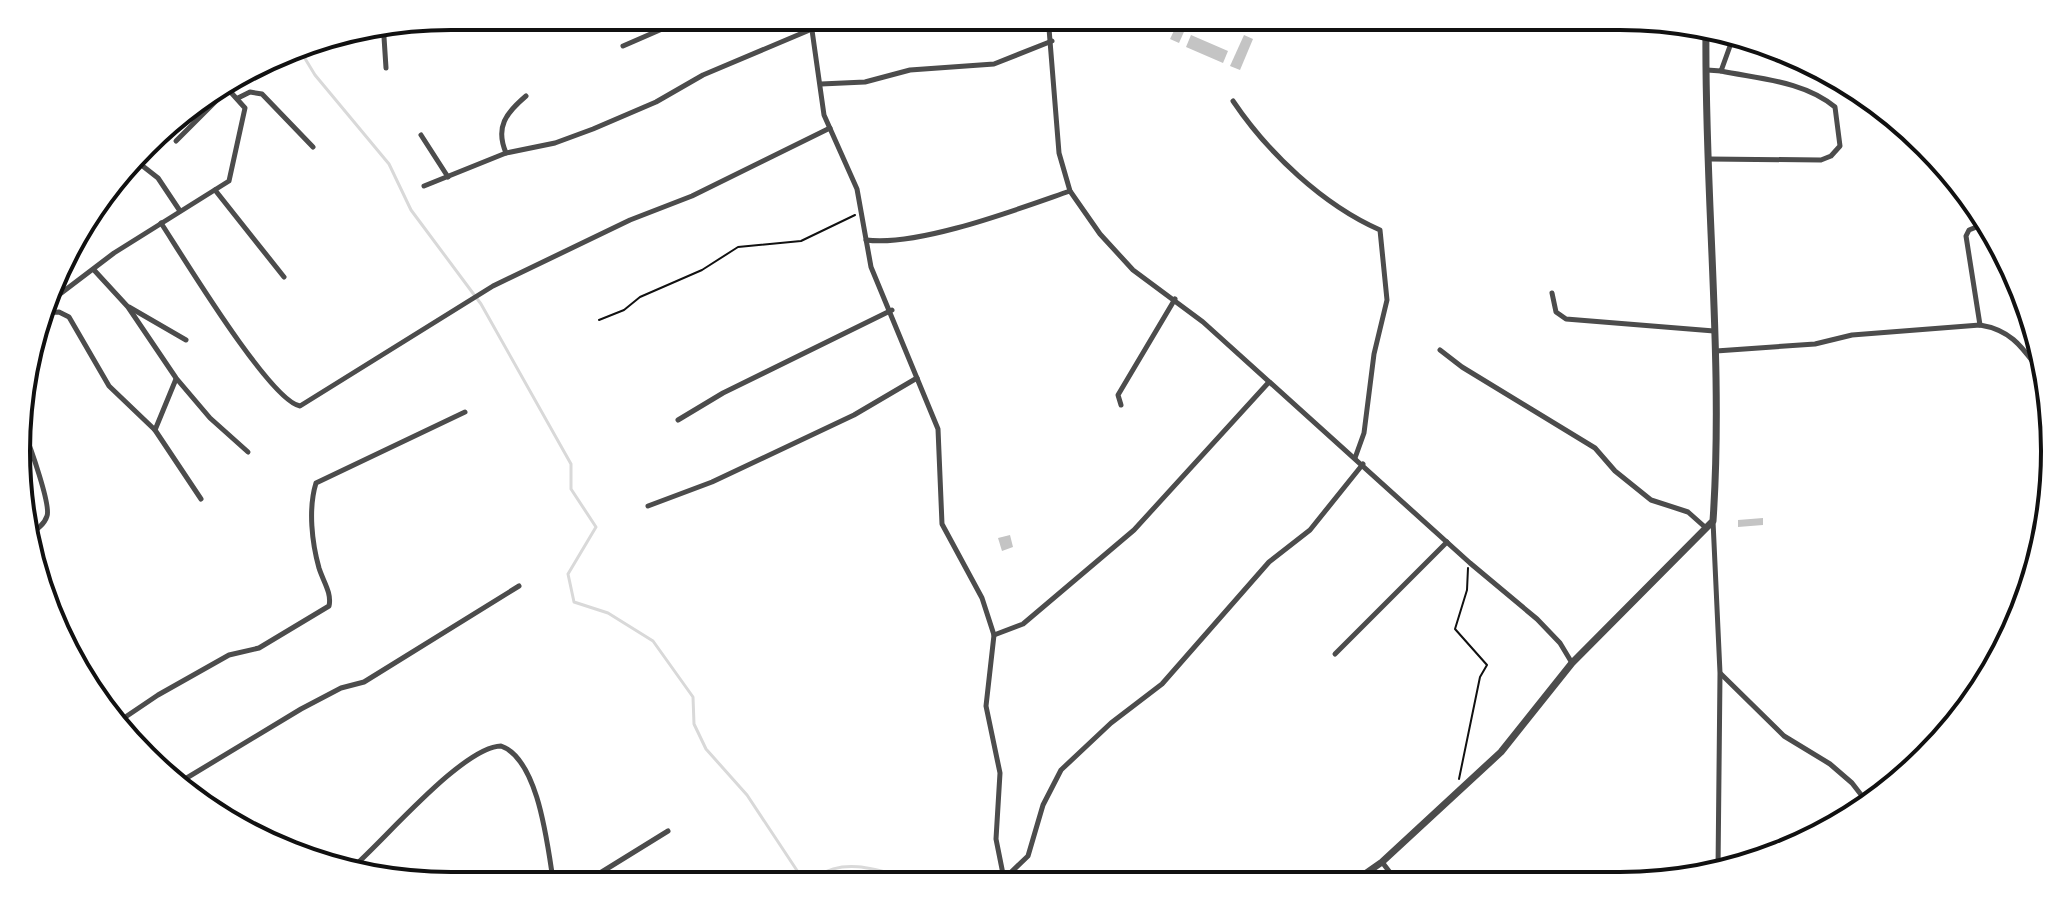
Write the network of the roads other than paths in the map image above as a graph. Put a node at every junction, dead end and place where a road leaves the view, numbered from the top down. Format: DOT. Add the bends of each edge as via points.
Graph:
graph roads {
  1 [pos="660,30"];
  2 [pos="810,30"];
  3 [pos="812,30"];
  4 [pos="1050,30"];
  5 [pos="383,36"];
  6 [pos="1706,39"];
  7 [pos="1052,41"];
  8 [pos="1731,44"];
  9 [pos="623,46"];
  10 [pos="386,68"];
  11 [pos="1707,70"];
  12 [pos="1721,71"];
  13 [pos="821,84"];
  14 [pos="231,92"];
  15 [pos="526,96"];
  16 [pos="238,98"];
  17 [pos="1233,101"];
  18 [pos="209,107"];
  19 [pos="830,128"];
  20 [pos="421,135"];
  21 [pos="176,141"];
  22 [pos="313,147"];
  23 [pos="506,153"];
  24 [pos="1709,159"];
  25 [pos="142,165"];
  26 [pos="448,177"];
  27 [pos="424,186"];
  28 [pos="215,190"];
  29 [pos="1070,191"];
  30 [pos="180,211"];
  31 [pos="161,223"];
  32 [pos="1976,227"];
  33 [pos="866,240"];
  34 [pos="94,270"];
  35 [pos="284,277"];
  36 [pos="1552,293"];
  37 [pos="61,294"];
  38 [pos="1175,299"];
  39 [pos="128,307"];
  40 [pos="892,310"];
  41 [pos="53,312"];
  42 [pos="1980,325"];
  43 [pos="1714,331"];
  44 [pos="186,340"];
  45 [pos="1440,350"];
  46 [pos="1715,351"];
  47 [pos="2031,358"];
  48 [pos="176,378"];
  49 [pos="917,378"];
  50 [pos="1269,382"];
  51 [pos="1121,405"];
  52 [pos="465,412"];
  53 [pos="678,420"];
  54 [pos="155,430"];
  55 [pos="30,445"];
  56 [pos="248,452"];
  57 [pos="1355,458"];
  58 [pos="1363,464"];
  59 [pos="201,499"];
  60 [pos="648,506"];
  61 [pos="1713,521"];
  62 [pos="37,528"];
  63 [pos="1706,528"];
  64 [pos="1447,542"];
  65 [pos="519,586"];
  66 [pos="994,635"];
  67 [pos="1335,654"];
  68 [pos="1572,663"];
  69 [pos="1720,673"];
  70 [pos="125,717"];
  71 [pos="186,778"];
  72 [pos="1861,796"];
  73 [pos="668,831"];
  74 [pos="1718,860"];
  75 [pos="359,862"];
  76 [pos="1382,862"];
  77 [pos="552,872"];
  78 [pos="602,872"];
  79 [pos="1002,872"];
  80 [pos="1013,872"];
  81 [pos="1368,872"];
  82 [pos="1390,872"];
  1 -- 9 [label="street"];
  2 -- 23 [label="street" via="593,129"];
  3 -- 13 [label="street"];
  4 -- 7 [label="street"];
  5 -- 10 [label="street"];
  6 -- 11 [label="street"];
  7 -- 13 [label="street" via="994,64"];
  7 -- 29 [label="street" via="1059,153"];
  8 -- 12 [label="street"];
  11 -- 12 [label="street"];
  11 -- 24 [label="street"];
  12 -- 24 [label="street" via="1804,87 1822,96 1835,107 1840,146 1821,160"];
  13 -- 19 [label="street"];
  14 -- 16 [label="street"];
  15 -- 23 [label="street" via="507,112 500,140"];
  16 -- 22 [label="street" via="262,94"];
  16 -- 28 [label="street" via="245,114 234,165 229,181"];
  17 -- 57 [label="street" via="1287,165 1355,219 1380,230 1387,300"];
  18 -- 21 [label="street"];
  19 -- 31 [label="street" via="470,298 300,406 254,361"];
  19 -- 33 [label="street" via="857,189"];
  20 -- 26 [label="street"];
  23 -- 26 [label="street"];
  24 -- 43 [label="street"];
  25 -- 30 [label="street" via="158,178"];
  26 -- 27 [label="street"];
  28 -- 30 [label="street"];
  28 -- 35 [label="street"];
  29 -- 33 [label="street" via="926,235"];
  29 -- 38 [label="street" via="1125,262"];
  30 -- 31 [label="street"];
  31 -- 34 [label="street"];
  32 -- 42 [label="street" via="1966,236"];
  33 -- 40 [label="street" via="874,276"];
  34 -- 37 [label="street"];
  34 -- 39 [label="street"];
  36 -- 43 [label="street" via="1556,312 1566,319"];
  38 -- 50 [label="street"];
  38 -- 51 [label="street" via="1118,395"];
  39 -- 44 [label="street"];
  39 -- 48 [label="street"];
  40 -- 49 [label="street"];
  40 -- 53 [label="street"];
  41 -- 54 [label="street" via="69,317 109,386"];
  42 -- 46 [label="street"];
  42 -- 47 [label="street" via="1999,328"];
  43 -- 46 [label="street"];
  45 -- 63 [label="street" via="1595,448 1651,500 1688,512"];
  46 -- 61 [label="street"];
  48 -- 54 [label="street"];
  48 -- 56 [label="street"];
  49 -- 60 [label="street" via="854,415"];
  49 -- 66 [label="street" via="940,440 942,524 982,598"];
  50 -- 57 [label="street"];
  50 -- 66 [label="street" via="1134,530 1023,624"];
  52 -- 70 [label="street" via="316,483 313,530 329,606 259,648 229,655"];
  54 -- 59 [label="street"];
  55 -- 62 [label="street" via="48,510"];
  57 -- 58 [label="street"];
  58 -- 64 [label="street"];
  58 -- 80 [label="street" via="1310,530 1269,562 1162,684 1061,770 1043,805 1028,856"];
  61 -- 63 [label="street"];
  61 -- 69 [label="street"];
  63 -- 68 [label="street"];
  64 -- 67 [label="street"];
  64 -- 68 [label="street" via="1537,619"];
  65 -- 71 [label="street" via="364,682 301,709"];
  66 -- 79 [label="street" via="986,706 1000,773 996,839"];
  68 -- 76 [label="street" via="1501,752"];
  69 -- 72 [label="street" via="1784,736 1841,774"];
  69 -- 74 [label="street"];
  73 -- 78 [label="street"];
  75 -- 77 [label="street" via="460,766 501,746 517,760 539,802"];
  76 -- 81 [label="street"];
  76 -- 82 [label="street"];
}
